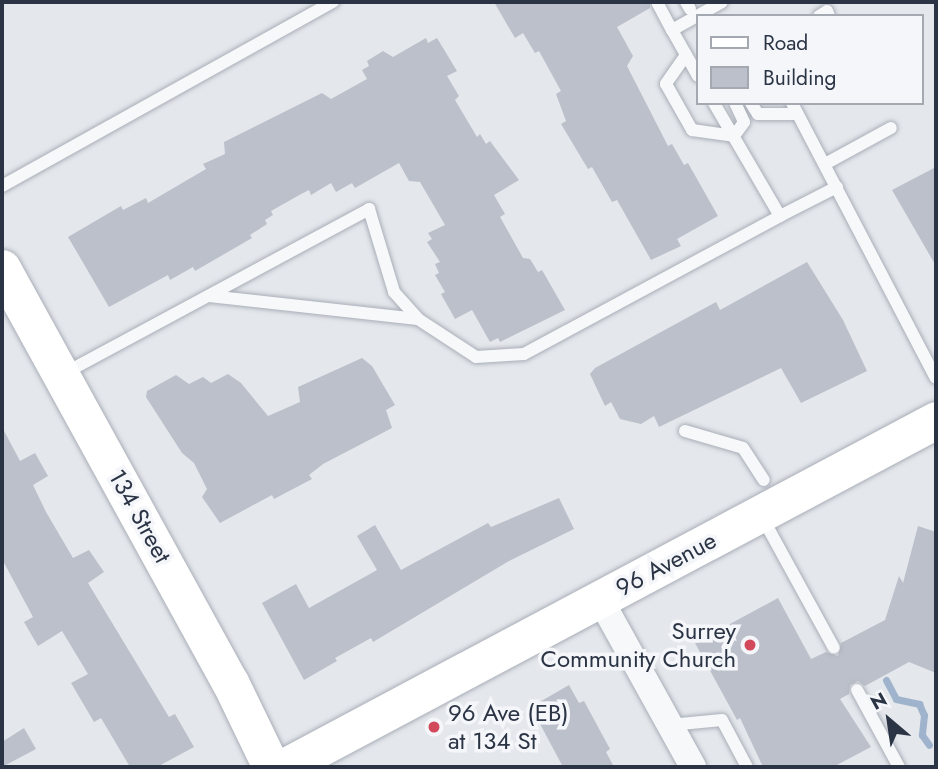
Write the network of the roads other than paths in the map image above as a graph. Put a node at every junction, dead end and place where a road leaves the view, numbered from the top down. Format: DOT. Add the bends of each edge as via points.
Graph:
graph roads {
  1 [pos="333,2"];
  2 [pos="722,2"];
  3 [pos="658,4"];
  4 [pos="701,14"];
  5 [pos="696,17"];
  6 [pos="672,30"];
  7 [pos="685,55"];
  8 [pos="696,73"];
  9 [pos="715,105"];
  10 [pos="736,105"];
  11 [pos="752,105"];
  12 [pos="794,108"];
  13 [pos="891,128"];
  14 [pos="734,136"];
  15 [pos="825,164"];
  16 [pos="2,186"];
  17 [pos="837,187"];
  18 [pos="780,216"];
  19 [pos="2,268"];
  20 [pos="209,296"];
  21 [pos="418,319"];
  22 [pos="63,374"];
  23 [pos="936,379"];
  24 [pos="936,419"];
  25 [pos="685,431"];
  26 [pos="762,497"];
  27 [pos="600,598"];
  28 [pos="834,648"];
  29 [pos="857,690"];
  30 [pos="670,725"];
  31 [pos="271,767"];
  32 [pos="284,767"];
  33 [pos="693,767"];
  34 [pos="747,767"];
  35 [pos="899,767"];
  1 -- 16 [label="lane"];
  2 -- 4 [label="lane"];
  3 -- 6 [label="lane"];
  5 -- 6 [label="lane"];
  6 -- 7 [label="lane"];
  7 -- 8 [label="lane"];
  7 -- 14 [label="lane" via="666,84 692,130"];
  9 -- 14 [label="lane"];
  10 -- 14 [label="lane" via="744,122"];
  11 -- 12 [label="lane" via="758,114"];
  12 -- 15 [label="lane"];
  13 -- 15 [label="lane"];
  14 -- 18 [label="lane"];
  15 -- 17 [label="lane"];
  17 -- 18 [label="lane"];
  17 -- 23 [label="lane"];
  18 -- 21 [label="lane" via="524,354 476,356"];
  19 -- 22 [label="main road, 134 Street"];
  20 -- 21 [label="lane"];
  20 -- 21 [label="lane" via="369,209 394,292"];
  20 -- 22 [label="lane"];
  22 -- 31 [label="main road, 134 Street" via="261,739"];
  24 -- 26 [label="main road, 96 Avenue"];
  25 -- 26 [label="lane" via="743,448"];
  26 -- 27 [label="main road, 96 Avenue"];
  26 -- 28 [label="lane"];
  27 -- 30 [label="street"];
  27 -- 32 [label="main road, 96 Avenue"];
  29 -- 35 [label="lane"];
  30 -- 33 [label="street"];
  30 -- 34 [label="lane" via="722,720"];
}
